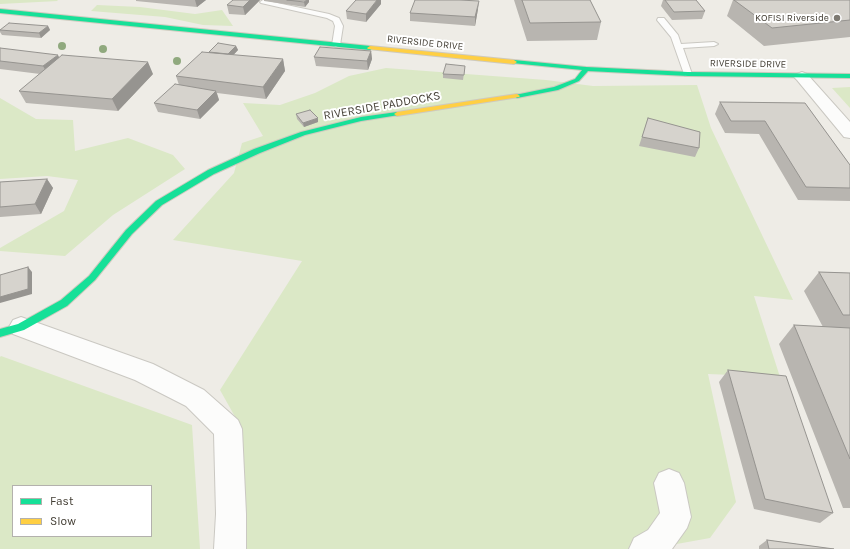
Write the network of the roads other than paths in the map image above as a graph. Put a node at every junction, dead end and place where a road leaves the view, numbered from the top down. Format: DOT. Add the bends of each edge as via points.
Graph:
graph roads {
  1 [pos="263,2"];
  2 [pos="0,11"];
  3 [pos="661,20"];
  4 [pos="714,44"];
  5 [pos="336,45"];
  6 [pos="678,46"];
  7 [pos="586,69"];
  8 [pos="688,74"];
  9 [pos="850,76"];
  10 [pos="802,77"];
  11 [pos="850,133"];
  12 [pos="10,330"];
  13 [pos="670,483"];
  14 [pos="230,549"];
  15 [pos="645,549"];
  1 -- 5 [label="lane" via="323,14 336,20 339,26"];
  2 -- 5 [label="street, RIVERSIDE DRIVE"];
  3 -- 6 [label="lane"];
  4 -- 6 [label="lane"];
  5 -- 7 [label="street, RIVERSIDE DRIVE"];
  6 -- 8 [label="lane"];
  7 -- 8 [label="street, RIVERSIDE DRIVE"];
  7 -- 12 [label="street, RIVERSIDE PADDOCKS" via="577,80 556,89 361,119 303,132 257,151 211,172 159,203 129,232 92,278 64,303"];
  8 -- 10 [label="street, RIVERSIDE DRIVE"];
  9 -- 10 [label="street, RIVERSIDE DRIVE"];
  10 -- 11 [label="street"];
  12 -- 14 [label="street" via="144,372 195,398 228,429"];
  13 -- 15 [label="street" via="676,517 659,541"];
}
